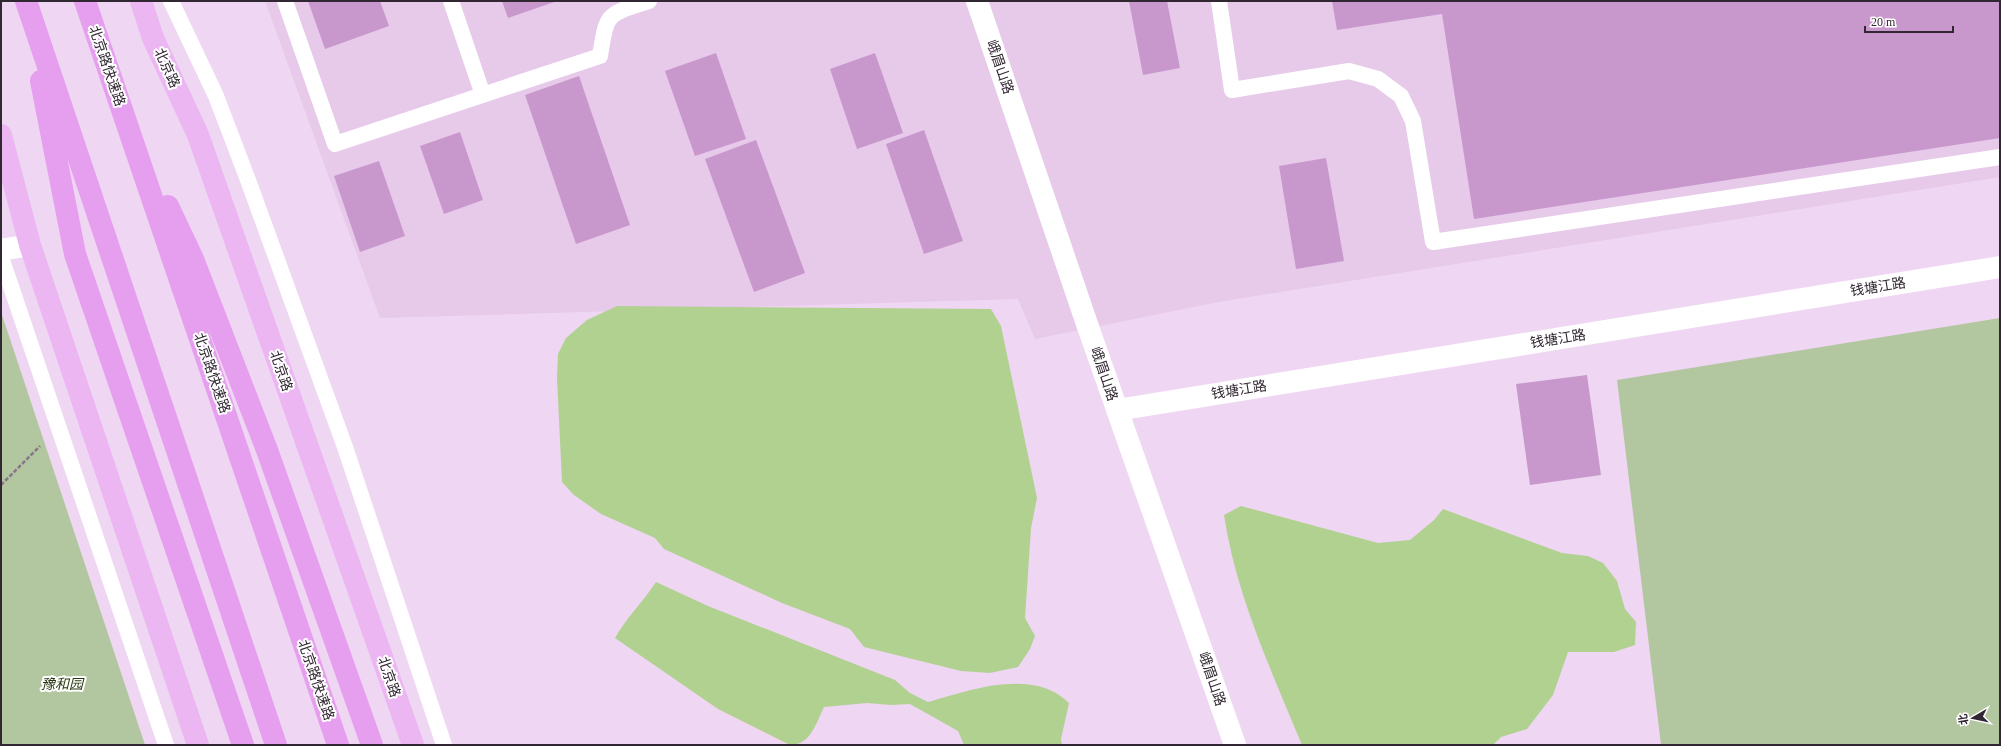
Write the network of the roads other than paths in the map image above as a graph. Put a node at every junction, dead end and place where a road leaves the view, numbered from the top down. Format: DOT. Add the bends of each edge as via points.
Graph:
graph roads {
  1 [pos="26,1"];
  2 [pos="85,1"];
  3 [pos="141,1"];
  4 [pos="171,1"];
  5 [pos="285,1"];
  6 [pos="451,1"];
  7 [pos="648,1"];
  8 [pos="977,1"];
  9 [pos="1219,1"];
  10 [pos="483,95"];
  11 [pos="121,107"];
  12 [pos="1,135"];
  13 [pos="2000,157"];
  14 [pos="6,179"];
  15 [pos="30,245"];
  16 [pos="1,250"];
  17 [pos="1,257"];
  18 [pos="2000,267"];
  19 [pos="1117,410"];
  20 [pos="166,745"];
  21 [pos="198,745"];
  22 [pos="243,745"];
  23 [pos="276,745"];
  24 [pos="338,745"];
  25 [pos="372,745"];
  26 [pos="413,745"];
  27 [pos="444,745"];
  28 [pos="1235,745"];
  1 -- 22 [label="highway" via="75,254"];
  1 -- 23 [label="highway"];
  2 -- 11 [label="highway, 北京路快速路"];
  3 -- 26 [label="main road, 北京路" via="153,38 198,135"];
  4 -- 27 [label="lane" via="216,96 248,180 345,447"];
  5 -- 10 [label="lane" via="335,144"];
  6 -- 10 [label="lane"];
  7 -- 10 [label="lane" via="614,13 604,27 600,56"];
  8 -- 19 [label="street, 峨眉山路"];
  9 -- 13 [label="lane" via="1232,90 1349,71 1378,79 1401,96 1413,121 1433,242"];
  11 -- 24 [label="highway, 北京路快速路"];
  11 -- 25 [label="highway" via="193,259 267,450"];
  12 -- 14 [label="main road"];
  14 -- 15 [label="main road"];
  15 -- 16 [label="street"];
  15 -- 21 [label="main road"];
  17 -- 20 [label="lane"];
  18 -- 19 [label="street, 钱塘江路"];
  19 -- 28 [label="street, 峨眉山路"];
}
